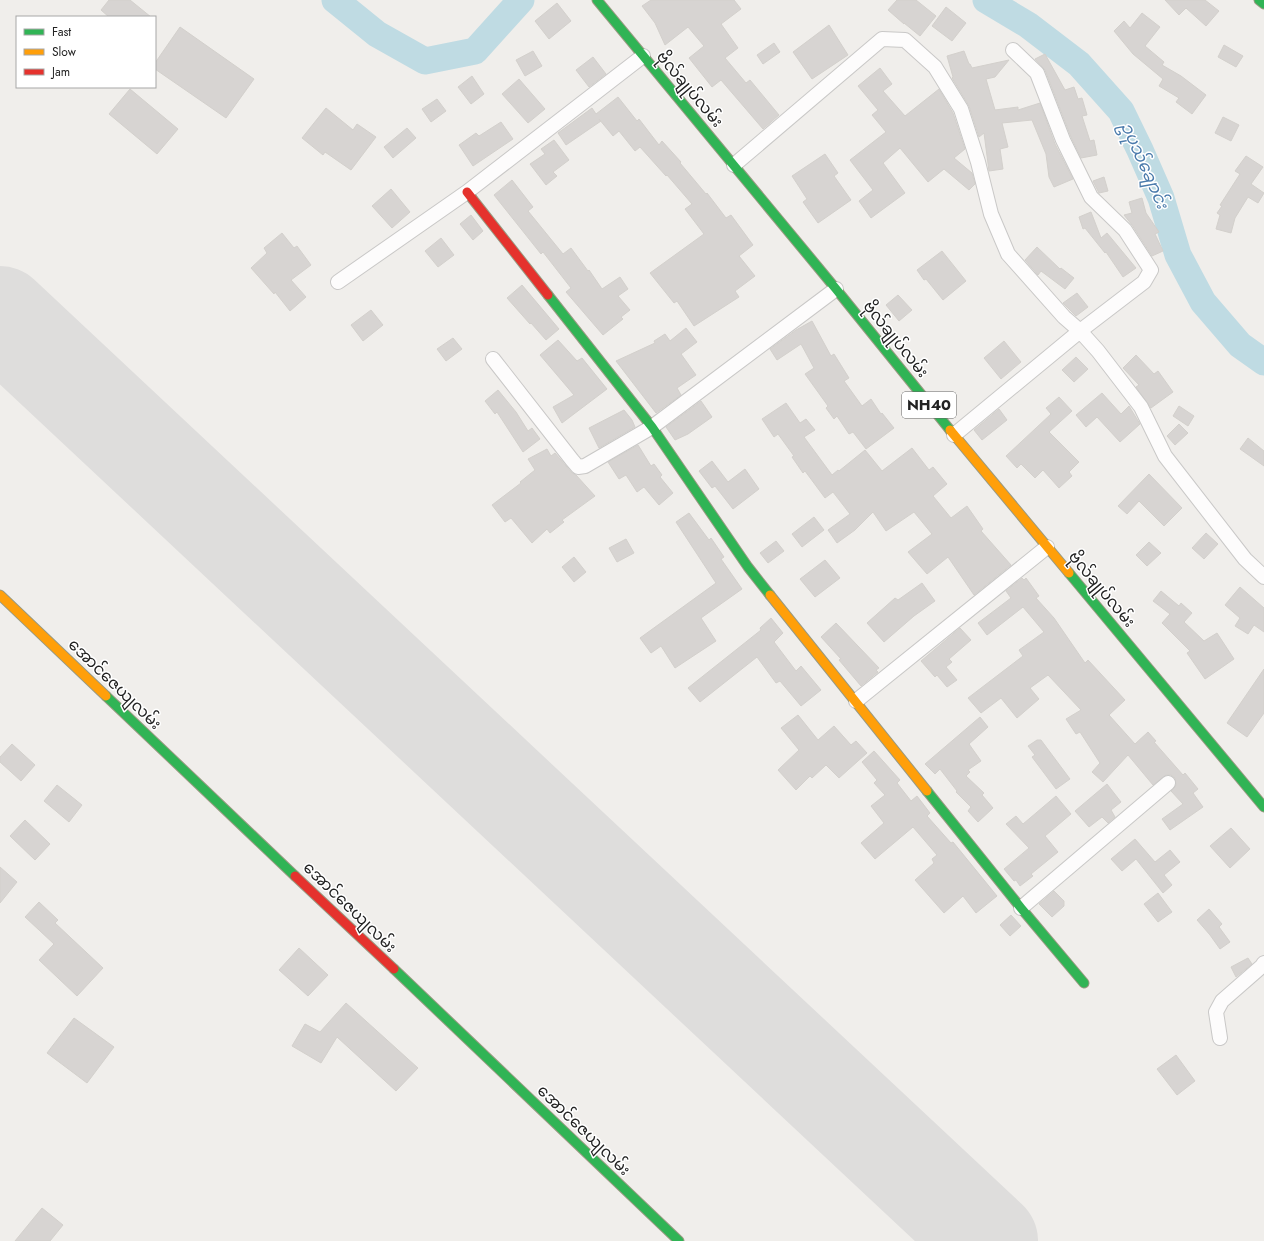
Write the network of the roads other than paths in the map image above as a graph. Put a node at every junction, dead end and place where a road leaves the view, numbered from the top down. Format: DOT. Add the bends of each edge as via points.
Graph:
graph roads {
  1 [pos="597,0"];
  2 [pos="1259,0"];
  3 [pos="1264,4"];
  4 [pos="1013,50"];
  5 [pos="643,56"];
  6 [pos="734,165"];
  7 [pos="467,192"];
  8 [pos="338,282"];
  9 [pos="836,289"];
  10 [pos="1080,331"];
  11 [pos="493,359"];
  12 [pos="652,427"];
  13 [pos="954,435"];
  14 [pos="1047,547"];
  15 [pos="1264,577"];
  16 [pos="0,594"];
  17 [pos="856,701"];
  18 [pos="1168,783"];
  19 [pos="1264,807"];
  20 [pos="1021,908"];
  21 [pos="1264,963"];
  22 [pos="1084,983"];
  23 [pos="1220,1038"];
  24 [pos="679,1241"];
  1 -- 5 [label="main road, ဗိုလ်ချုပ်လမ်း / NH40"];
  2 -- 3 [label="main road"];
  4 -- 10 [label="street" via="1037,73 1091,197 1125,230 1151,270 1144,282"];
  5 -- 6 [label="main road, ဗိုလ်ချုပ်လမ်း / NH40"];
  5 -- 7 [label="street"];
  6 -- 9 [label="main road, ဗိုလ်ချုပ်လမ်း / NH40"];
  6 -- 10 [label="street" via="882,39 905,40 935,67 961,109 991,214 1008,254 1064,317"];
  7 -- 8 [label="street"];
  7 -- 12 [label="main road"];
  9 -- 12 [label="street"];
  9 -- 13 [label="main road, ဗိုလ်ချုပ်လမ်း / NH40"];
  10 -- 13 [label="street"];
  10 -- 15 [label="street" via="1141,407 1165,456 1245,559"];
  11 -- 12 [label="street" via="578,467 586,466"];
  12 -- 17 [label="main road" via="748,568"];
  13 -- 14 [label="main road, ဗိုလ်ချုပ်လမ်း / NH40"];
  14 -- 17 [label="street"];
  14 -- 19 [label="main road, ဗိုလ်ချုပ်လမ်း / NH40"];
  16 -- 24 [label="main road, အောင်ဇေယျလမ်း"];
  17 -- 20 [label="main road"];
  18 -- 20 [label="street"];
  20 -- 22 [label="main road"];
  21 -- 23 [label="street" via="1222,1000 1216,1012"];
}
